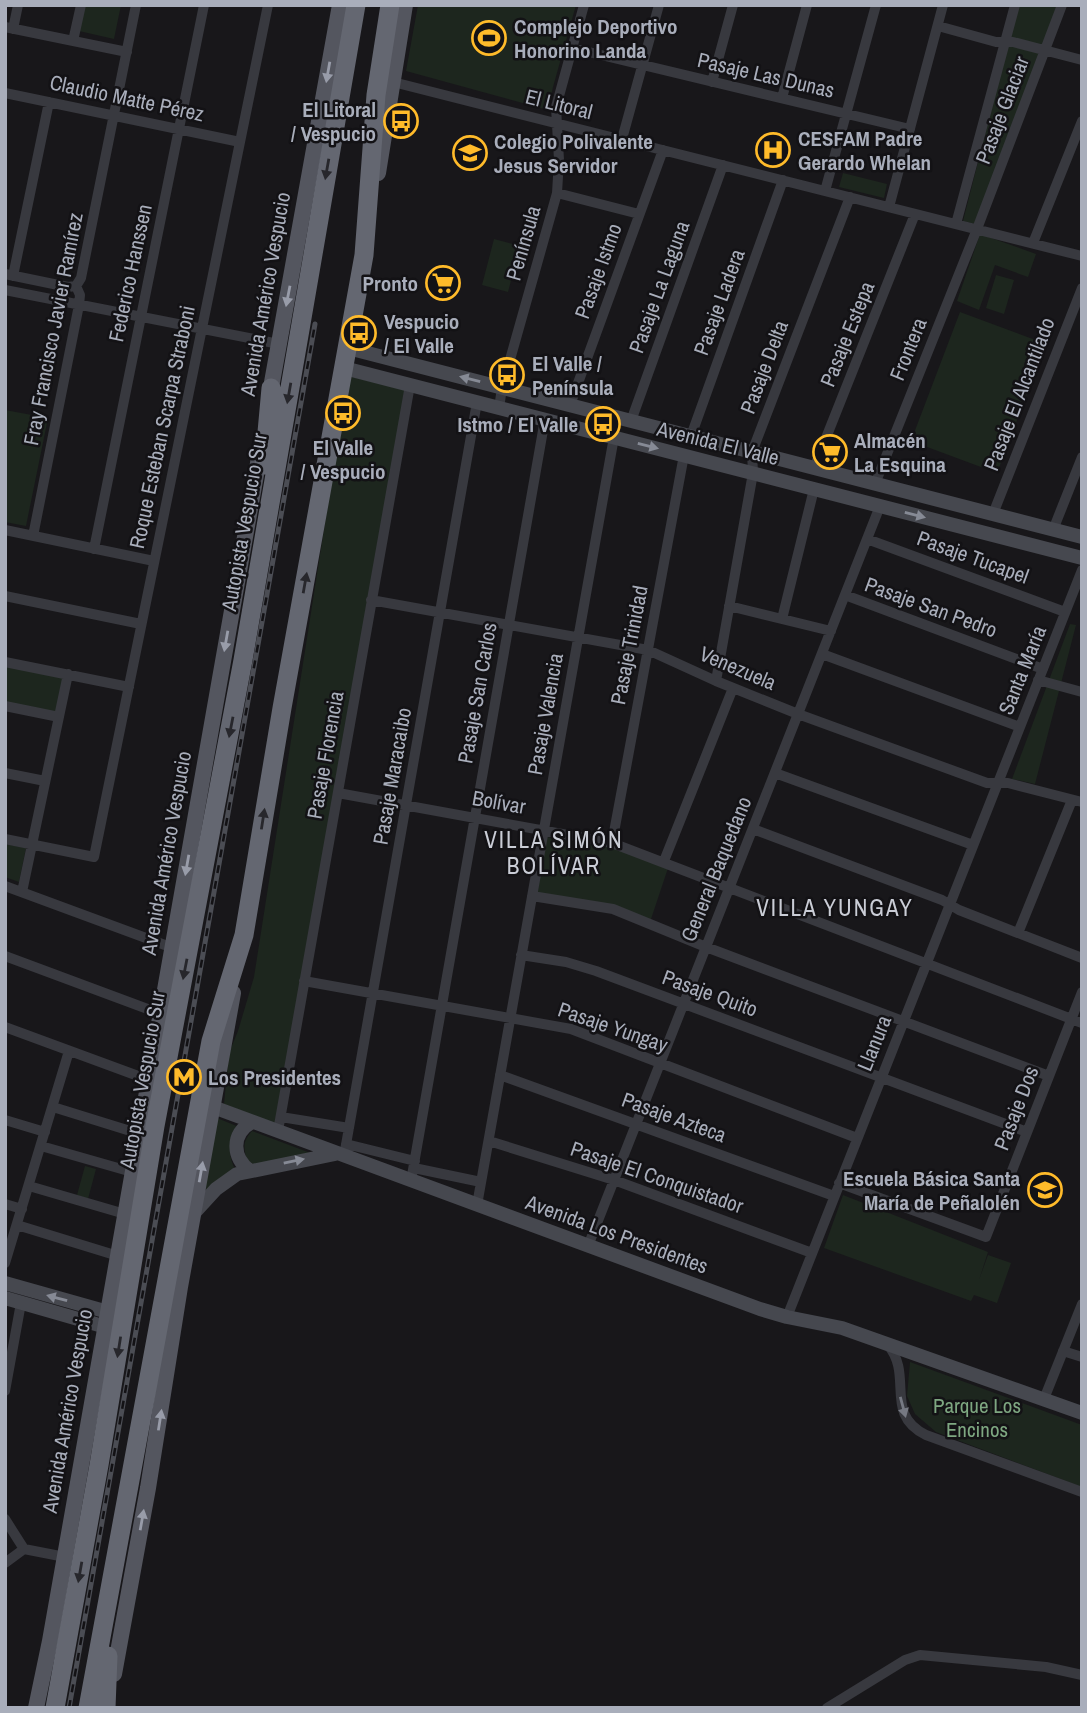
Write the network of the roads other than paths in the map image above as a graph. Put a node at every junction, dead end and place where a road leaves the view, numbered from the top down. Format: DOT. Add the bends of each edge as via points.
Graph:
graph roads {
  1 [pos="18,5"];
  2 [pos="81,5"];
  3 [pos="136,5"];
  4 [pos="204,5"];
  5 [pos="268,5"];
  6 [pos="340,5"];
  7 [pos="356,5"];
  8 [pos="390,5"];
  9 [pos="405,5"];
  10 [pos="584,5"];
  11 [pos="659,5"];
  12 [pos="733,5"];
  13 [pos="807,5"];
  14 [pos="876,5"];
  15 [pos="943,5"];
  16 [pos="1015,5"];
  17 [pos="1062,5"];
  18 [pos="938,26"];
  19 [pos="9,28"];
  20 [pos="74,41"];
  21 [pos="1005,42"];
  22 [pos="572,48"];
  23 [pos="1045,51"];
  24 [pos="127,52"];
  25 [pos="1082,60"];
  26 [pos="642,65"];
  27 [pos="393,82"];
  28 [pos="712,82"];
  29 [pos="5,93"];
  30 [pos="782,98"];
  31 [pos="49,102"];
  32 [pos="846,114"];
  33 [pos="114,115"];
  34 [pos="1082,121"];
  35 [pos="557,123"];
  36 [pos="179,129"];
  37 [pos="910,129"];
  38 [pos="622,139"];
  39 [pos="240,142"];
  40 [pos="663,150"];
  41 [pos="723,165"];
  42 [pos="783,180"];
  43 [pos="825,191"];
  44 [pos="557,192"];
  45 [pos="849,197"];
  46 [pos="888,207"];
  47 [pos="639,214"];
  48 [pos="915,214"];
  49 [pos="956,224"];
  50 [pos="977,229"];
  51 [pos="1033,243"];
  52 [pos="364,255"];
  53 [pos="1082,256"];
  54 [pos="9,275"];
  55 [pos="76,286"];
  56 [pos="1082,288"];
  57 [pos="5,290"];
  58 [pos="79,305"];
  59 [pos="141,317"];
  60 [pos="202,330"];
  61 [pos="279,344"];
  62 [pos="348,348"];
  63 [pos="416,365"];
  64 [pos="344,368"];
  65 [pos="410,385"];
  66 [pos="271,388"];
  67 [pos="502,388"];
  68 [pos="453,396"];
  69 [pos="477,402"];
  70 [pos="570,405"];
  71 [pos="499,408"];
  72 [pos="545,419"];
  73 [pos="631,421"];
  74 [pos="691,436"];
  75 [pos="614,437"];
  76 [pos="752,452"];
  77 [pos="684,455"];
  78 [pos="1082,457"];
  79 [pos="814,468"];
  80 [pos="753,473"];
  81 [pos="875,484"];
  82 [pos="814,489"];
  83 [pos="880,506"];
  84 [pos="993,514"];
  85 [pos="5,530"];
  86 [pos="1053,530"];
  87 [pos="33,536"];
  88 [pos="1082,537"];
  89 [pos="867,539"];
  90 [pos="93,549"];
  91 [pos="1082,558"];
  92 [pos="154,561"];
  93 [pos="1082,570"];
  94 [pos="845,595"];
  95 [pos="5,596"];
  96 [pos="371,600"];
  97 [pos="730,606"];
  98 [pos="1065,612"];
  99 [pos="440,613"];
  100 [pos="782,619"];
  101 [pos="141,624"];
  102 [pos="509,625"];
  103 [pos="831,631"];
  104 [pos="578,637"];
  105 [pos="648,650"];
  106 [pos="822,654"];
  107 [pos="243,660"];
  108 [pos="5,662"];
  109 [pos="1043,669"];
  110 [pos="68,674"];
  111 [pos="1038,680"];
  112 [pos="716,681"];
  113 [pos="129,687"];
  114 [pos="733,688"];
  115 [pos="1082,692"];
  116 [pos="5,706"];
  117 [pos="798,714"];
  118 [pos="59,717"];
  119 [pos="1020,727"];
  120 [pos="5,773"];
  121 [pos="775,773"];
  122 [pos="46,781"];
  123 [pos="998,783"];
  124 [pos="338,793"];
  125 [pos="1077,801"];
  126 [pos="406,806"];
  127 [pos="475,818"];
  128 [pos="753,829"];
  129 [pos="544,830"];
  130 [pos="5,839"];
  131 [pos="612,843"];
  132 [pos="32,845"];
  133 [pos="973,845"];
  134 [pos="664,861"];
  135 [pos="730,887"];
  136 [pos="6,888"];
  137 [pos="22,892"];
  138 [pos="532,896"];
  139 [pos="950,904"];
  140 [pos="1018,933"];
  141 [pos="244,935"];
  142 [pos="706,947"];
  143 [pos="173,948"];
  144 [pos="522,955"];
  145 [pos="1081,955"];
  146 [pos="5,956"];
  147 [pos="927,962"];
  148 [pos="304,981"];
  149 [pos="1082,992"];
  150 [pos="373,993"];
  151 [pos="684,1004"];
  152 [pos="442,1005"];
  153 [pos="161,1014"];
  154 [pos="511,1017"];
  155 [pos="904,1021"];
  156 [pos="1077,1021"];
  157 [pos="5,1027"];
  158 [pos="69,1051"];
  159 [pos="660,1064"];
  160 [pos="500,1075"];
  161 [pos="1049,1076"];
  162 [pos="882,1077"];
  163 [pos="149,1080"];
  164 [pos="52,1107"];
  165 [pos="213,1107"];
  166 [pos="5,1120"];
  167 [pos="252,1122"];
  168 [pos="280,1124"];
  169 [pos="636,1124"];
  170 [pos="349,1128"];
  171 [pos="45,1132"];
  172 [pos="1027,1132"];
  173 [pos="140,1134"];
  174 [pos="857,1138"];
  175 [pos="489,1141"];
  176 [pos="41,1146"];
  177 [pos="342,1151"];
  178 [pos="413,1170"];
  179 [pos="250,1171"];
  180 [pos="132,1172"];
  181 [pos="614,1180"];
  182 [pos="481,1182"];
  183 [pos="839,1183"];
  184 [pos="29,1186"];
  185 [pos="834,1196"];
  186 [pos="5,1204"];
  187 [pos="477,1205"];
  188 [pos="22,1209"];
  189 [pos="194,1213"];
  190 [pos="125,1214"];
  191 [pos="17,1225"];
  192 [pos="588,1245"];
  193 [pos="812,1253"];
  194 [pos="118,1256"];
  195 [pos="5,1263"];
  196 [pos="5,1283"];
  197 [pos="5,1298"];
  198 [pos="21,1303"];
  199 [pos="1081,1306"];
  200 [pos="787,1317"];
  201 [pos="107,1319"];
  202 [pos="886,1343"];
  203 [pos="1063,1351"];
  204 [pos="1082,1357"];
  205 [pos="5,1391"];
  206 [pos="1044,1399"];
  207 [pos="1082,1413"];
  208 [pos="1082,1492"];
  209 [pos="5,1519"];
  210 [pos="24,1549"];
  211 [pos="65,1557"];
  212 [pos="5,1563"];
  213 [pos="111,1578"];
  214 [pos="1082,1675"];
  215 [pos="36,1708"];
  216 [pos="55,1708"];
  217 [pos="88,1708"];
  218 [pos="106,1708"];
  219 [pos="827,1708"];
  1 -- 19 [label="street"];
  2 -- 20 [label="street"];
  3 -- 24 [label="street, Fray Francisco Javier Ramírez"];
  4 -- 36 [label="street, Federico Hanssen"];
  5 -- 39 [label="street, Roque Esteban Scarpa Straboni"];
  6 -- 61 [label="main road, Avenida Américo Vespucio, one-way"];
  7 -- 107 [label="highway, Autopista Vespucio Sur, one-way"];
  8 -- 52 [label="highway" via="377,83"];
  9 -- 27 [label="main road"];
  10 -- 22 [label="street, Península"];
  11 -- 26 [label="street"];
  12 -- 28 [label="street"];
  13 -- 30 [label="street"];
  14 -- 32 [label="street"];
  15 -- 18 [label="street"];
  16 -- 21 [label="street"];
  17 -- 23 [label="street, Pasaje Glaciar"];
  18 -- 21 [label="street"];
  18 -- 37 [label="street"];
  19 -- 20 [label="street"];
  20 -- 24 [label="street"];
  21 -- 23 [label="street"];
  21 -- 49 [label="street"];
  22 -- 26 [label="street, Pasaje Las Dunas"];
  22 -- 35 [label="street, Península" via="556,107"];
  23 -- 25 [label="street"];
  23 -- 50 [label="street, Pasaje Glaciar"];
  24 -- 33 [label="street, Fray Francisco Javier Ramírez"];
  26 -- 28 [label="street, Pasaje Las Dunas"];
  26 -- 38 [label="street"];
  27 -- 35 [label="street, El Litoral"];
  27 -- 52 [label="main road"];
  28 -- 30 [label="street, Pasaje Las Dunas"];
  29 -- 31 [label="street, Claudio Matte Pérez"];
  30 -- 32 [label="street, Pasaje Las Dunas"];
  31 -- 33 [label="street, Claudio Matte Pérez"];
  31 -- 54 [label="street"];
  32 -- 37 [label="street, Pasaje Las Dunas"];
  32 -- 43 [label="street"];
  33 -- 36 [label="street, Claudio Matte Pérez"];
  33 -- 55 [label="street, Fray Francisco Javier Ramírez"];
  34 -- 51 [label="street"];
  35 -- 38 [label="street, El Litoral"];
  35 -- 44 [label="street, Península"];
  36 -- 39 [label="street, Claudio Matte Pérez"];
  36 -- 59 [label="street, Federico Hanssen"];
  37 -- 46 [label="street"];
  38 -- 40 [label="street, El Litoral"];
  39 -- 60 [label="street, Roque Esteban Scarpa Straboni"];
  40 -- 41 [label="street, El Litoral"];
  40 -- 47 [label="street, Pasaje Istmo"];
  41 -- 42 [label="street, El Litoral"];
  41 -- 73 [label="street, Pasaje La Laguna"];
  42 -- 43 [label="street, El Litoral"];
  42 -- 74 [label="street, Pasaje Ladera"];
  43 -- 45 [label="street, El Litoral"];
  44 -- 47 [label="street"];
  44 -- 67 [label="street, Península"];
  45 -- 46 [label="street, El Litoral"];
  45 -- 76 [label="street, Pasaje Delta"];
  46 -- 48 [label="street, El Litoral"];
  47 -- 70 [label="street, Pasaje Istmo"];
  48 -- 49 [label="street, El Litoral"];
  48 -- 79 [label="street, Pasaje Estepa"];
  49 -- 50 [label="street, El Litoral"];
  50 -- 51 [label="street, El Litoral"];
  50 -- 81 [label="street, Frontera"];
  51 -- 53 [label="street, El Litoral"];
  52 -- 62 [label="highway"];
  54 -- 55 [label="street"];
  55 -- 58 [label="street, Fray Francisco Javier Ramírez"];
  56 -- 84 [label="street, Pasaje El Alcantilado"];
  57 -- 58 [label="street"];
  58 -- 59 [label="street"];
  58 -- 87 [label="street, Fray Francisco Javier Ramírez"];
  59 -- 60 [label="street"];
  59 -- 90 [label="street, Federico Hanssen"];
  60 -- 61 [label="street"];
  60 -- 92 [label="street, Roque Esteban Scarpa Straboni"];
  61 -- 66 [label="main road, Avenida Américo Vespucio"];
  62 -- 63 [label="street, Avenida El Valle"];
  62 -- 64 [label="highway"];
  67 -- 63 [label="street, Avenida El Valle, one-way"];
  63 -- 68 [label="street"];
  64 -- 65 [label="street, Avenida El Valle"];
  141 -- 64 [label="highway, one-way"];
  65 -- 68 [label="street, Avenida El Valle"];
  65 -- 96 [label="street, Pasaje Florencia"];
  66 -- 107 [label="highway" via="247,586"];
  66 -- 143 [label="main road, Avenida Américo Vespucio, one-way"];
  67 -- 70 [label="street, Avenida El Valle"];
  67 -- 71 [label="street, Península"];
  68 -- 69 [label="street, Avenida El Valle"];
  69 -- 71 [label="street, Avenida El Valle"];
  69 -- 99 [label="street, Pasaje Maracaibo"];
  70 -- 73 [label="street, Avenida El Valle"];
  71 -- 72 [label="street, Avenida El Valle"];
  72 -- 75 [label="street, Avenida El Valle"];
  72 -- 102 [label="street, Pasaje San Carlos"];
  73 -- 74 [label="street, Avenida El Valle"];
  74 -- 76 [label="street, Avenida El Valle"];
  75 -- 77 [label="street, Avenida El Valle, one-way"];
  75 -- 104 [label="street, Pasaje Valencia"];
  76 -- 79 [label="street, Avenida El Valle"];
  76 -- 80 [label="street, Pasaje Delta"];
  77 -- 80 [label="street, Avenida El Valle"];
  77 -- 105 [label="street, Pasaje Trinidad"];
  78 -- 86 [label="street"];
  79 -- 81 [label="street, Avenida El Valle"];
  80 -- 82 [label="street, Avenida El Valle"];
  80 -- 97 [label="street, Pasaje Delta"];
  81 -- 84 [label="street, Avenida El Valle"];
  82 -- 83 [label="street, Avenida El Valle"];
  82 -- 100 [label="street"];
  83 -- 89 [label="street, General Baquedano"];
  83 -- 91 [label="street, Avenida El Valle, one-way"];
  84 -- 86 [label="street, Avenida El Valle"];
  85 -- 87 [label="street"];
  86 -- 88 [label="street, Avenida El Valle"];
  87 -- 90 [label="street"];
  89 -- 94 [label="street, General Baquedano"];
  89 -- 98 [label="street, Pasaje Tucapel"];
  90 -- 92 [label="street"];
  92 -- 101 [label="street, Roque Esteban Scarpa Straboni"];
  93 -- 98 [label="street, Santa María"];
  94 -- 103 [label="street, General Baquedano"];
  94 -- 109 [label="street, Pasaje San Pedro"];
  95 -- 101 [label="street"];
  96 -- 99 [label="street, Venezuela"];
  96 -- 124 [label="street, Pasaje Florencia"];
  97 -- 100 [label="street"];
  97 -- 112 [label="street, Pasaje Delta"];
  98 -- 109 [label="street, Santa María"];
  99 -- 102 [label="street, Venezuela"];
  99 -- 126 [label="street, Pasaje Maracaibo"];
  100 -- 103 [label="street"];
  101 -- 113 [label="street, Roque Esteban Scarpa Straboni"];
  102 -- 104 [label="street, Venezuela"];
  102 -- 127 [label="street, Pasaje San Carlos"];
  103 -- 106 [label="street, General Baquedano"];
  104 -- 105 [label="street, Venezuela"];
  104 -- 129 [label="street, Pasaje Valencia"];
  105 -- 112 [label="street, Venezuela"];
  105 -- 131 [label="street, Pasaje Trinidad"];
  106 -- 117 [label="street, General Baquedano"];
  106 -- 119 [label="street"];
  107 -- 216 [label="highway, Autopista Vespucio Sur, one-way" via="155,1126"];
  108 -- 110 [label="street"];
  109 -- 111 [label="street, Santa María"];
  110 -- 113 [label="street"];
  110 -- 118 [label="street"];
  111 -- 115 [label="street"];
  111 -- 119 [label="street, Santa María"];
  112 -- 114 [label="street, Venezuela"];
  113 -- 132 [label="street, Roque Esteban Scarpa Straboni" via="94,857"];
  114 -- 117 [label="street, Venezuela"];
  114 -- 134 [label="street"];
  116 -- 118 [label="street"];
  117 -- 121 [label="street, General Baquedano"];
  117 -- 123 [label="street, Venezuela" via="987,783"];
  118 -- 122 [label="street"];
  119 -- 123 [label="street, Santa María"];
  120 -- 122 [label="street"];
  121 -- 128 [label="street, General Baquedano"];
  121 -- 133 [label="street"];
  122 -- 132 [label="street"];
  123 -- 125 [label="street, Venezuela"];
  123 -- 133 [label="street, Llanura"];
  124 -- 126 [label="street, Bolívar"];
  124 -- 148 [label="street, Pasaje Florencia"];
  125 -- 140 [label="street"];
  126 -- 127 [label="street, Bolívar"];
  126 -- 150 [label="street, Pasaje Maracaibo"];
  127 -- 129 [label="street, Bolívar"];
  127 -- 152 [label="street, Pasaje San Carlos"];
  128 -- 135 [label="street, General Baquedano"];
  128 -- 139 [label="street"];
  129 -- 131 [label="street, Bolívar"];
  129 -- 138 [label="street, Pasaje Valencia"];
  130 -- 132 [label="street"];
  131 -- 134 [label="street, Bolívar"];
  132 -- 137 [label="street"];
  133 -- 139 [label="street, Llanura"];
  134 -- 135 [label="street, Bolívar"];
  135 -- 142 [label="street, General Baquedano"];
  135 -- 147 [label="street, Bolívar"];
  136 -- 137 [label="street"];
  137 -- 143 [label="street"];
  138 -- 142 [label="street" via="613,909"];
  138 -- 144 [label="street, Pasaje Valencia"];
  139 -- 140 [label="street"];
  139 -- 147 [label="street, Llanura"];
  140 -- 145 [label="street"];
  141 -- 165 [label="main road"];
  141 -- 213 [label="highway" via="211,1041"];
  142 -- 151 [label="street, General Baquedano"];
  142 -- 155 [label="street"];
  143 -- 153 [label="main road, Avenida Américo Vespucio"];
  144 -- 151 [label="street, Pasaje Quito" via="587,968"];
  144 -- 154 [label="street, Pasaje Valencia"];
  146 -- 153 [label="street"];
  147 -- 155 [label="street, Llanura"];
  147 -- 156 [label="street, Bolívar"];
  148 -- 150 [label="street, Pasaje Yungay"];
  148 -- 168 [label="street, Pasaje Florencia"];
  149 -- 156 [label="street, Pasaje Dos"];
  150 -- 152 [label="street, Pasaje Yungay"];
  150 -- 170 [label="street, Pasaje Maracaibo"];
  151 -- 159 [label="street, General Baquedano"];
  151 -- 162 [label="street, Pasaje Quito"];
  152 -- 154 [label="street, Pasaje Yungay"];
  152 -- 178 [label="street, Pasaje San Carlos"];
  153 -- 163 [label="main road, Avenida Américo Vespucio"];
  154 -- 159 [label="street, Pasaje Yungay" via="571,1029"];
  154 -- 160 [label="street, Pasaje Valencia"];
  155 -- 161 [label="street"];
  155 -- 162 [label="street, Llanura"];
  156 -- 161 [label="street, Pasaje Dos"];
  157 -- 158 [label="street"];
  158 -- 163 [label="street"];
  158 -- 164 [label="street"];
  159 -- 169 [label="street, General Baquedano"];
  159 -- 174 [label="street, Pasaje Yungay"];
  160 -- 169 [label="street, Pasaje Azteca"];
  160 -- 175 [label="street, Pasaje Valencia"];
  161 -- 172 [label="street, Pasaje Dos"];
  162 -- 172 [label="street, Pasaje Quito"];
  162 -- 174 [label="street, Llanura"];
  163 -- 173 [label="main road, Avenida Américo Vespucio"];
  164 -- 171 [label="street"];
  164 -- 173 [label="street"];
  165 -- 167 [label="street, Avenida Los Presidentes"];
  189 -- 165 [label="main road, one-way"];
  166 -- 171 [label="street"];
  167 -- 168 [label="street, Avenida Los Presidentes"];
  167 -- 179 [label="street" via="240,1132 236,1148"];
  168 -- 170 [label="street"];
  168 -- 177 [label="street, Avenida Los Presidentes"];
  169 -- 181 [label="street, General Baquedano"];
  169 -- 185 [label="street, Pasaje Azteca"];
  170 -- 177 [label="street, Pasaje Maracaibo"];
  171 -- 176 [label="street"];
  172 -- 183 [label="street, Pasaje Dos" via="986,1237"];
  173 -- 180 [label="main road, Avenida Américo Vespucio"];
  174 -- 183 [label="street, Llanura"];
  175 -- 181 [label="street, Pasaje El Conquistador"];
  175 -- 182 [label="street, Pasaje Valencia"];
  176 -- 180 [label="street"];
  176 -- 184 [label="street"];
  177 -- 178 [label="street, Avenida Los Presidentes"];
  179 -- 177 [label="street, one-way"];
  178 -- 182 [label="street"];
  178 -- 187 [label="street, Avenida Los Presidentes"];
  179 -- 189 [label="street" via="228,1179"];
  180 -- 190 [label="main road, Avenida Américo Vespucio"];
  181 -- 192 [label="street, General Baquedano"];
  181 -- 193 [label="street, Pasaje El Conquistador"];
  182 -- 187 [label="street, Pasaje Valencia"];
  183 -- 185 [label="street, Llanura"];
  184 -- 188 [label="street"];
  184 -- 190 [label="street"];
  185 -- 193 [label="street, Llanura"];
  186 -- 188 [label="street"];
  187 -- 192 [label="street, Avenida Los Presidentes"];
  188 -- 191 [label="street"];
  218 -- 189 [label="main road, one-way"];
  190 -- 194 [label="main road, Avenida Américo Vespucio"];
  191 -- 194 [label="street"];
  191 -- 195 [label="street"];
  192 -- 200 [label="street, Avenida Los Presidentes"];
  193 -- 200 [label="street, Llanura"];
  194 -- 201 [label="main road, Avenida Américo Vespucio"];
  201 -- 196 [label="street, one-way"];
  197 -- 198 [label="street"];
  198 -- 201 [label="street"];
  198 -- 205 [label="street"];
  199 -- 203 [label="street"];
  200 -- 202 [label="street, Avenida Los Presidentes" via="825,1323"];
  201 -- 211 [label="main road, Avenida Américo Vespucio"];
  202 -- 206 [label="street, Avenida Los Presidentes"];
  202 -- 208 [label="street, one-way" via="899,1365 901,1408 916,1429"];
  203 -- 204 [label="street"];
  203 -- 206 [label="street"];
  206 -- 207 [label="street, Avenida Los Presidentes"];
  209 -- 210 [label="street"];
  210 -- 211 [label="street"];
  210 -- 212 [label="street"];
  211 -- 215 [label="main road, Avenida Américo Vespucio"];
  213 -- 217 [label="highway"];
  213 -- 218 [label="highway"];
  214 -- 219 [label="street" via="1046,1667 920,1655"];
}
